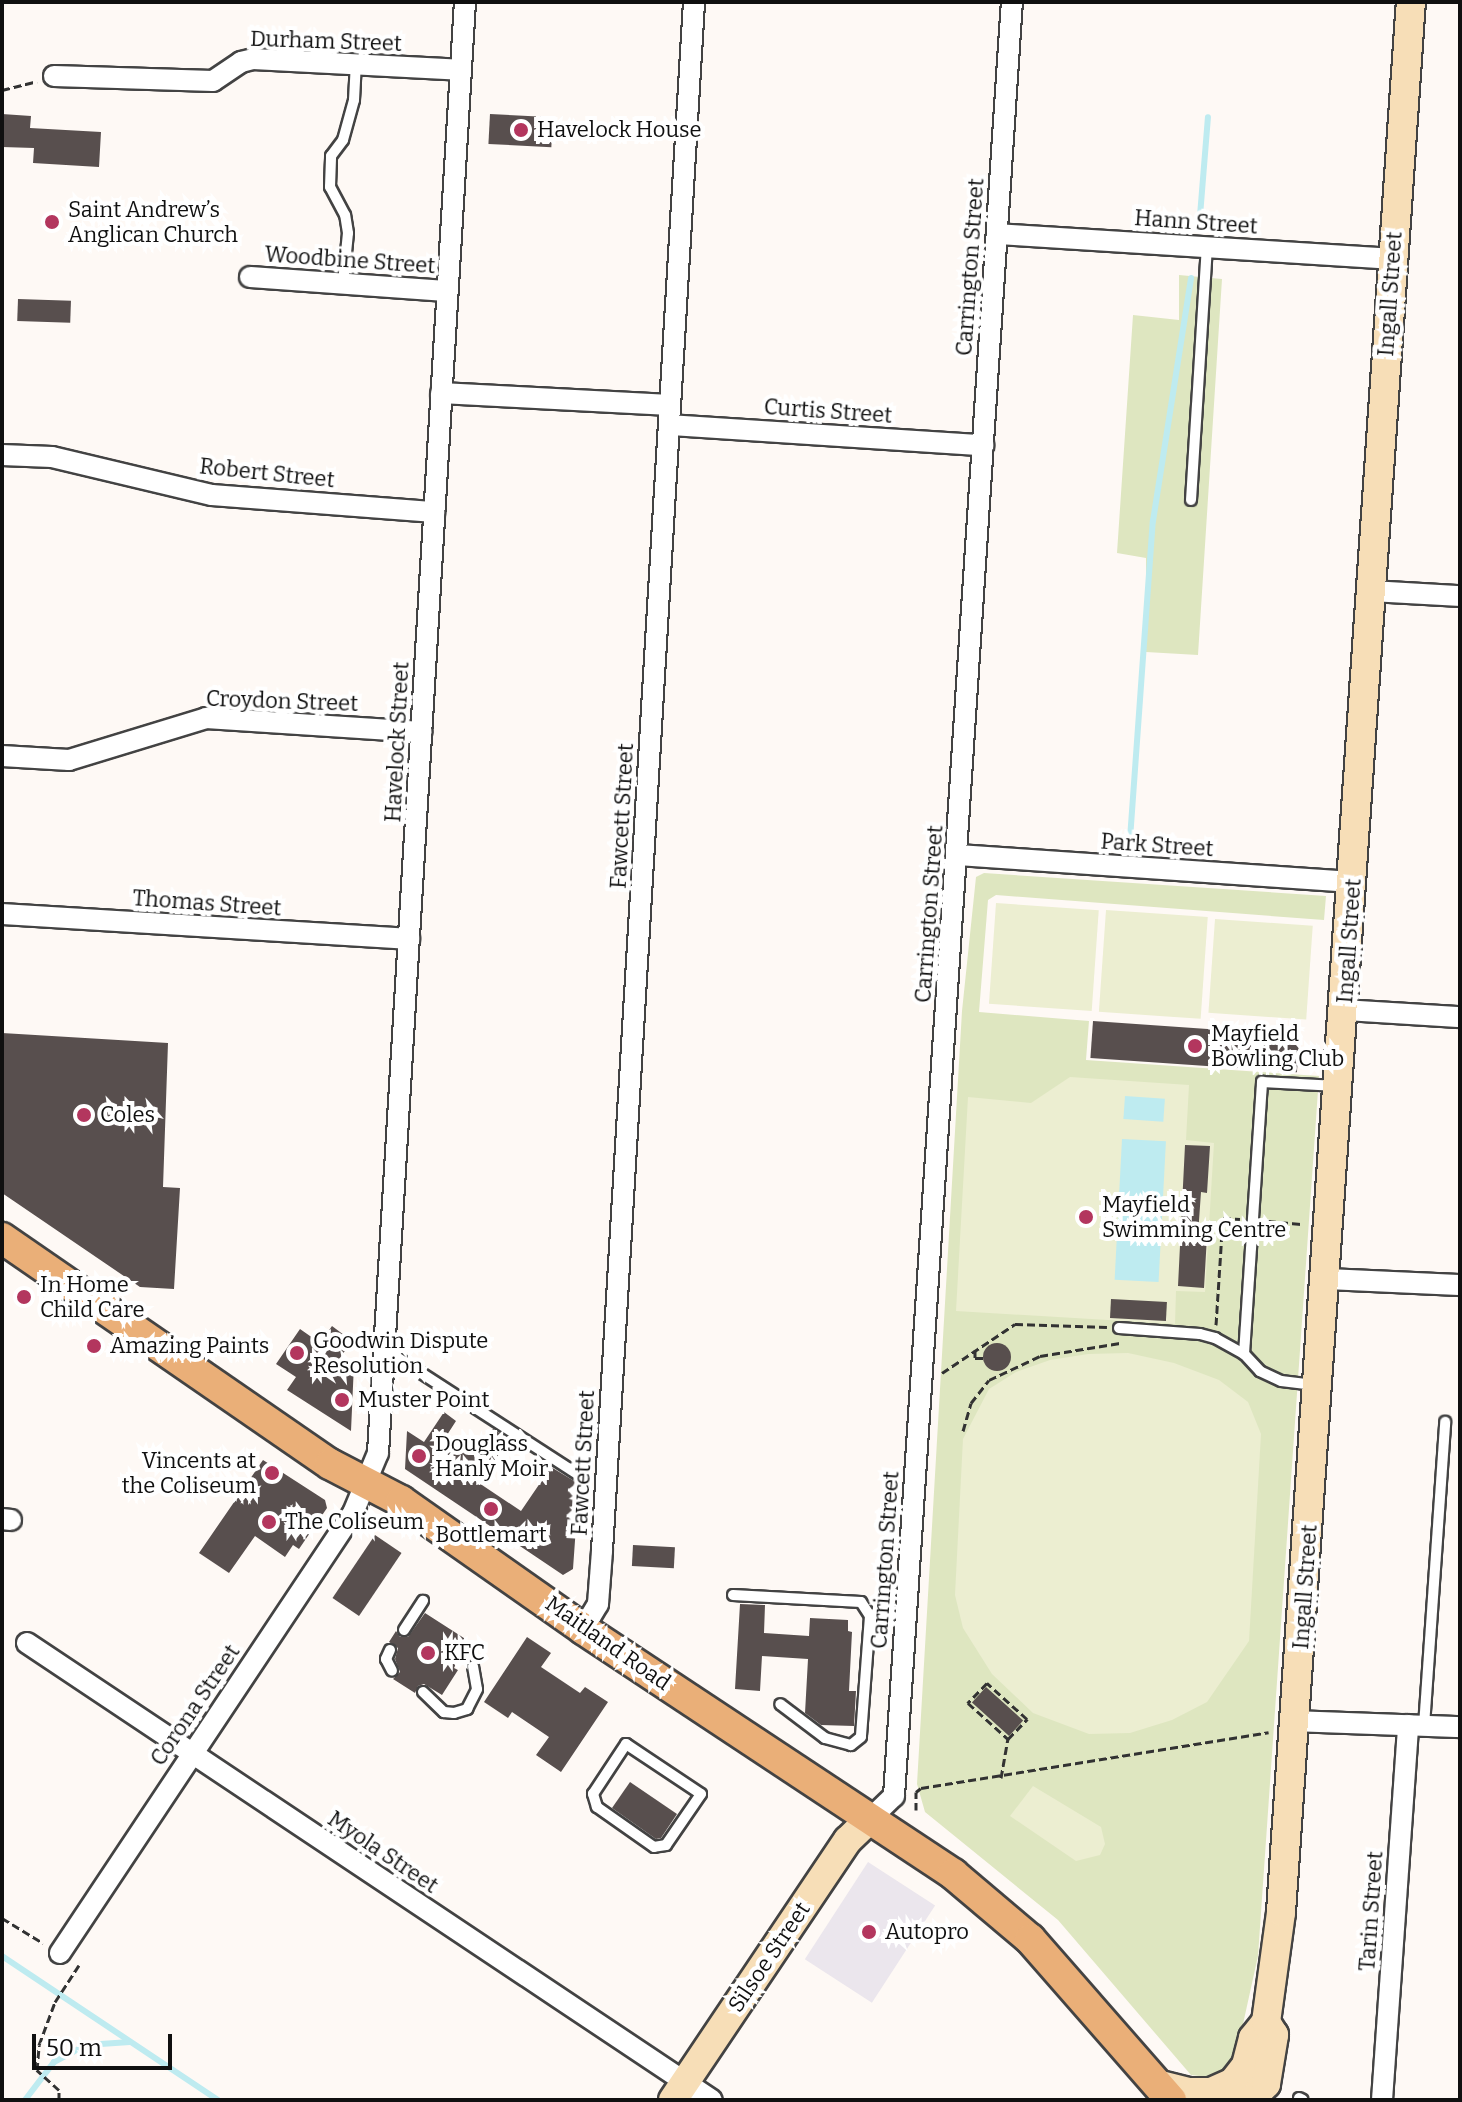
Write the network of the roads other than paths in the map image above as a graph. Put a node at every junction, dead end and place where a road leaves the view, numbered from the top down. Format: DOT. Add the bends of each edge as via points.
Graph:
graph roads {
  1 [pos="465,2"];
  2 [pos="694,2"];
  3 [pos="1012,2"];
  4 [pos="1411,2"];
  5 [pos="356,64"];
  6 [pos="460,70"];
  7 [pos="54,76"];
  8 [pos="997,234"];
  9 [pos="1207,247"];
  10 [pos="1392,259"];
  11 [pos="250,277"];
  12 [pos="343,283"];
  13 [pos="447,291"];
  14 [pos="441,393"];
  15 [pos="670,415"];
  16 [pos="983,445"];
  17 [pos="2,455"];
  18 [pos="1191,500"];
  19 [pos="434,512"];
  20 [pos="1372,591"];
  21 [pos="1460,596"];
  22 [pos="422,732"];
  23 [pos="2,756"];
  24 [pos="957,855"];
  25 [pos="1353,882"];
  26 [pos="2,914"];
  27 [pos="409,939"];
  28 [pos="1344,1010"];
  29 [pos="1460,1017"];
  30 [pos="1339,1086"];
  31 [pos="2,1238"];
  32 [pos="1326,1279"];
  33 [pos="1460,1285"];
  34 [pos="1119,1328"];
  35 [pos="384,1349"];
  36 [pos="1244,1354"];
  37 [pos="1318,1386"];
  38 [pos="1445,1422"];
  39 [pos="582,1477"];
  40 [pos="366,1483"];
  41 [pos="733,1595"];
  42 [pos="423,1601"];
  43 [pos="583,1629"];
  44 [pos="404,1630"];
  45 [pos="27,1643"];
  46 [pos="390,1650"];
  47 [pos="473,1666"];
  48 [pos="392,1671"];
  49 [pos="423,1692"];
  50 [pos="780,1704"];
  51 [pos="1416,1725"];
  52 [pos="1286,1726"];
  53 [pos="1460,1727"];
  54 [pos="626,1744"];
  55 [pos="191,1752"];
  56 [pos="870,1819"];
  57 [pos="60,1953"];
  58 [pos="1260,2087"];
  59 [pos="679,2091"];
  60 [pos="1164,2092"];
  61 [pos="712,2100"];
  62 [pos="1237,2100"];
  63 [pos="1382,2100"];
  1 -- 6 [label="street, Havelock Street"];
  2 -- 15 [label="street, Fawcett Street"];
  3 -- 8 [label="street, Carrington Street"];
  4 -- 10 [label="main road, Ingall Street"];
  5 -- 6 [label="street, Durham Street"];
  5 -- 7 [label="street, Durham Street" via="247,59 207,81"];
  5 -- 12 [label="lane" via="354,100 343,140 331,156 330,187 348,233"];
  6 -- 13 [label="street, Havelock Street"];
  8 -- 9 [label="street, Hann Street"];
  8 -- 16 [label="street, Carrington Street"];
  9 -- 10 [label="street, Hann Street"];
  9 -- 18 [label="lane"];
  10 -- 20 [label="main road, Ingall Street"];
  11 -- 12 [label="street, Woodbine Street"];
  12 -- 13 [label="street, Woodbine Street"];
  13 -- 14 [label="street, Havelock Street"];
  14 -- 15 [label="street, Curtis Street"];
  14 -- 19 [label="street, Havelock Street"];
  15 -- 16 [label="street, Curtis Street"];
  15 -- 43 [label="street, Fawcett Street" via="602,1551 598,1604"];
  16 -- 24 [label="street, Carrington Street"];
  17 -- 19 [label="street, Robert Street" via="52,457 212,495"];
  19 -- 22 [label="street, Havelock Street"];
  20 -- 21 [label="street"];
  20 -- 25 [label="main road, Ingall Street"];
  22 -- 23 [label="street, Croydon Street" via="206,718 69,760"];
  22 -- 27 [label="street, Havelock Street"];
  24 -- 25 [label="street, Park Street"];
  24 -- 56 [label="street, Carrington Street" via="894,1796"];
  25 -- 28 [label="main road, Ingall Street"];
  26 -- 27 [label="street, Thomas Street"];
  27 -- 35 [label="street, Havelock Street"];
  28 -- 29 [label="street"];
  28 -- 30 [label="main road, Ingall Street"];
  30 -- 32 [label="main road, Ingall Street"];
  30 -- 36 [label="lane" via="1262,1082"];
  31 -- 40 [label="main road, Maitland Road" via="330,1464"];
  32 -- 33 [label="street"];
  32 -- 37 [label="main road, Ingall Street"];
  34 -- 36 [label="lane" via="1200,1334"];
  35 -- 39 [label="lane"];
  35 -- 40 [label="street, Havelock Street" via="378,1453"];
  36 -- 37 [label="lane" via="1260,1371 1281,1381"];
  37 -- 52 [label="main road, Ingall Street"];
  38 -- 51 [label="lane, Tarin Street"];
  40 -- 43 [label="main road, Maitland Road" via="393,1495"];
  40 -- 55 [label="street, Corona Street" via="349,1520"];
  41 -- 50 [label="lane" via="861,1602 870,1616 861,1737 851,1745 825,1738"];
  42 -- 44 [label="lane"];
  43 -- 56 [label="main road, Maitland Road"];
  45 -- 55 [label="street, Myola Street"];
  46 -- 48 [label="lane" via="386,1659"];
  47 -- 49 [label="lane" via="477,1689 467,1709 444,1712"];
  51 -- 52 [label="street"];
  51 -- 53 [label="street"];
  51 -- 63 [label="street, Tarin Street"];
  52 -- 58 [label="main road, Ingall Street" via="1281,1912 1266,2022 1274,2035"];
  54 -- 54 [label="lane" via="701,1794 666,1845 654,1847 597,1807 593,1794"];
  55 -- 57 [label="street, Corona Street"];
  55 -- 59 [label="street, Myola Street"];
  56 -- 59 [label="main road, Silsoe Street" via="848,1840"];
  56 -- 60 [label="main road, Maitland Road" via="1002,1913"];
  58 -- 60 [label="main road" via="1233,2082 1211,2092"];
  58 -- 62 [label="main road, Ingall Street"];
  59 -- 61 [label="street, Myola Street"];
}
